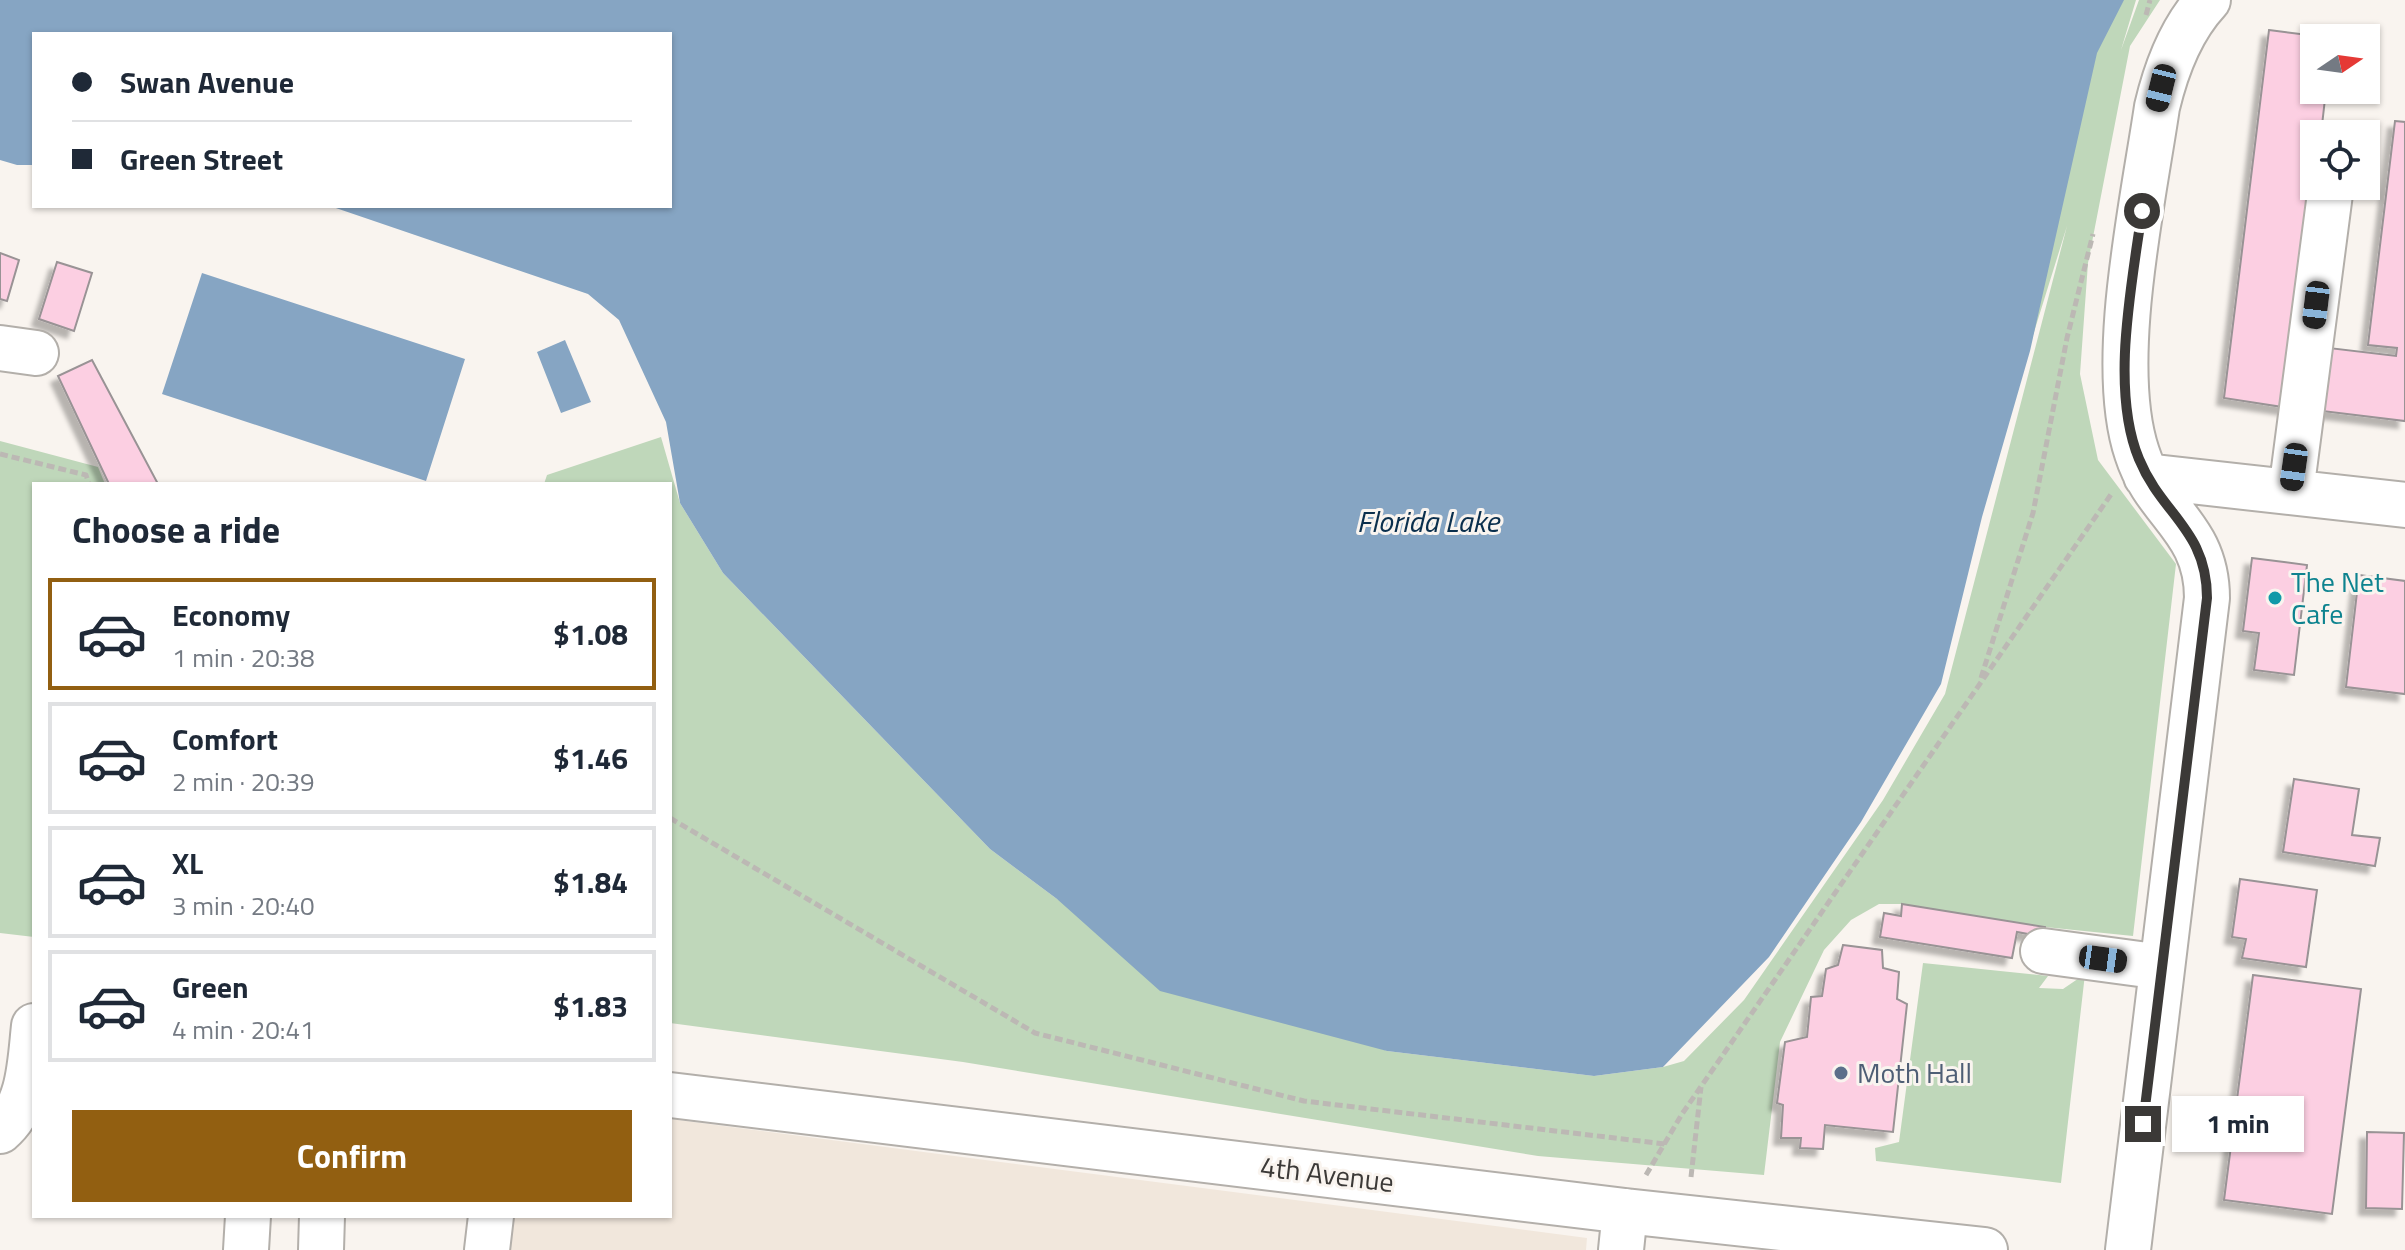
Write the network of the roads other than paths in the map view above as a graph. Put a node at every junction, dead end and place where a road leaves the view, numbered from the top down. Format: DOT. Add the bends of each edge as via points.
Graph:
graph roads {
  1 [pos="2208,0"];
  2 [pos="2329,200"];
  3 [pos="2142,466"];
  4 [pos="2291,492"];
  5 [pos="2405,505"];
  6 [pos="2043,951"];
  7 [pos="2162,967"];
  8 [pos="0,1018"];
  9 [pos="32,1024"];
  10 [pos="32,1041"];
  11 [pos="672,1095"];
  12 [pos="0,1131"];
  13 [pos="248,1218"];
  14 [pos="322,1218"];
  15 [pos="491,1218"];
  16 [pos="1623,1230"];
  17 [pos="246,1250"];
  18 [pos="321,1250"];
  19 [pos="487,1250"];
  20 [pos="1985,1250"];
  21 [pos="2128,1250"];
  1 -- 3 [label="street" via="2166,69 2157,107 2125,352 2127,400"];
  2 -- 4 [label="street"];
  3 -- 4 [label="street"];
  3 -- 7 [label="street" via="2192,535 2207,576"];
  4 -- 5 [label="street"];
  6 -- 7 [label="street"];
  7 -- 21 [label="street"];
  8 -- 9 [label="street"];
  10 -- 12 [label="street" via="27,1084"];
  11 -- 16 [label="street, 4th Avenue"];
  13 -- 17 [label="street"];
  14 -- 18 [label="street"];
  15 -- 19 [label="street"];
  16 -- 20 [label="street, 4th Avenue"];
}
